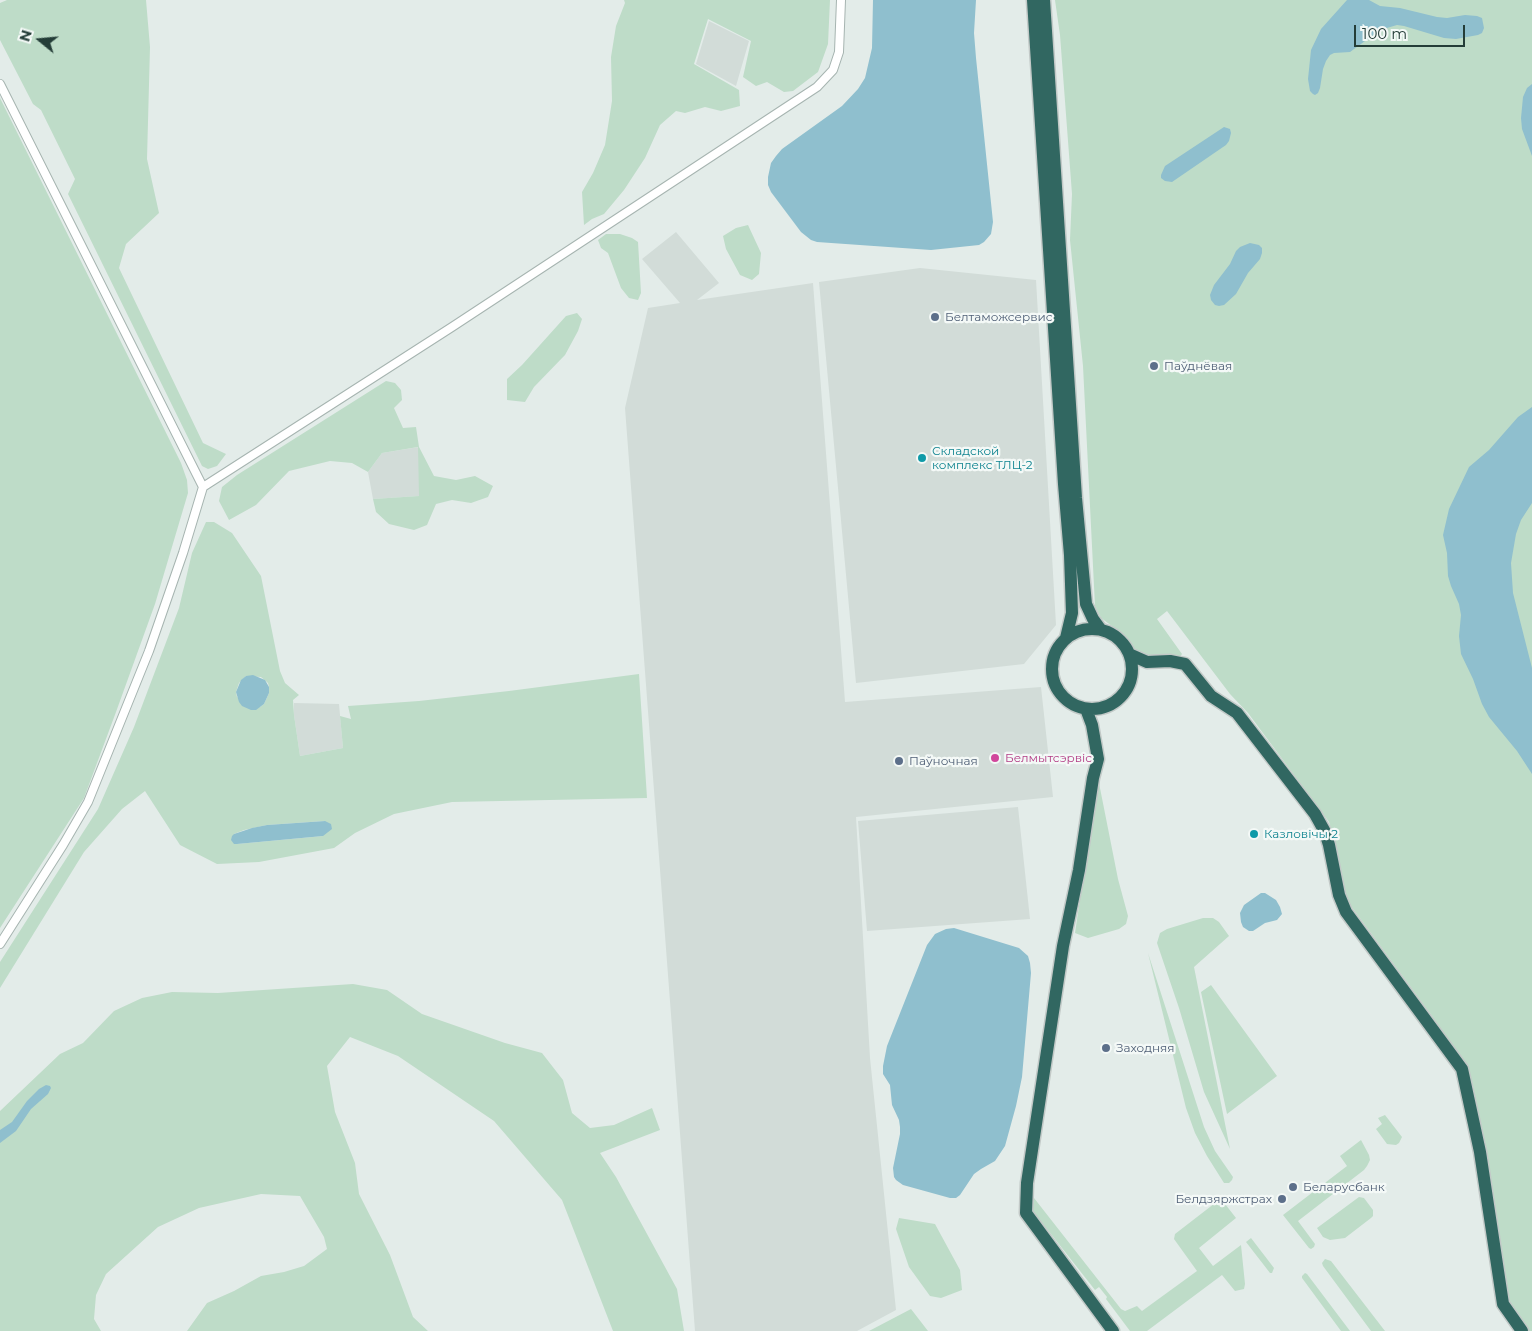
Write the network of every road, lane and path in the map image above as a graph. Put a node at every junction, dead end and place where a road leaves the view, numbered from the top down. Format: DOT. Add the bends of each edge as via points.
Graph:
graph roads {
  1 [pos="840,0"];
  2 [pos="1033,0"];
  3 [pos="1044,0"];
  4 [pos="0,84"];
  5 [pos="203,487"];
  6 [pos="1101,630"];
  7 [pos="1066,638"];
  8 [pos="1129,654"];
  9 [pos="1086,710"];
  10 [pos="0,944"];
  11 [pos="1112,1331"];
  12 [pos="1522,1331"];
  1 -- 5 [label="street" via="839,52 833,70 817,87"];
  2 -- 7 [label="highway" via="1070,555 1072,613"];
  3 -- 6 [label="highway" via="1076,498 1086,604"];
  4 -- 5 [label="street"];
  5 -- 10 [label="street" via="149,652 88,802"];
  6 -- 7 [label="highway" via="1081,630"];
  6 -- 8 [label="highway" via="1115,636"];
  7 -- 9 [label="highway" via="1053,658 1053,682 1066,701"];
  8 -- 9 [label="highway" via="1132,673 1124,693 1108,707"];
  8 -- 12 [label="highway" via="1147,662 1185,664 1211,696 1237,713 1315,814 1325,832 1346,912 1462,1069 1480,1152 1503,1304"];
  9 -- 11 [label="highway" via="1098,759 1063,946 1027,1183 1026,1213"];
}
